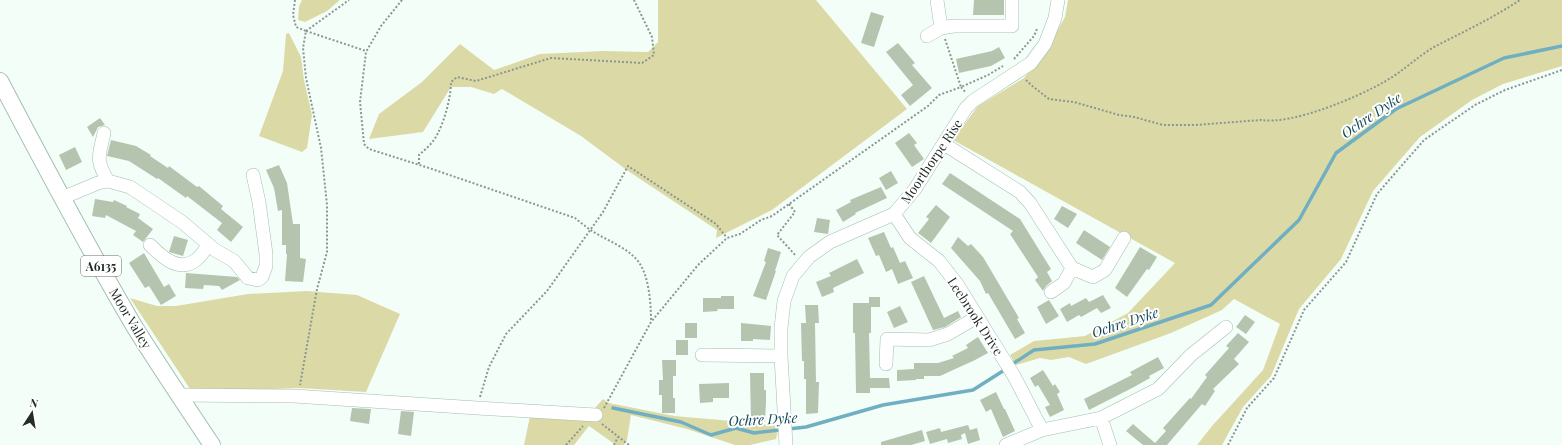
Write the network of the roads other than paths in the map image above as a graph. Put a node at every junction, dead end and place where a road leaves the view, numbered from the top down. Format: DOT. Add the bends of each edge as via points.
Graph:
graph roads {
  1 [pos="937,0"];
  2 [pos="1012,0"];
  3 [pos="1058,0"];
  4 [pos="941,28"];
  5 [pos="926,36"];
  6 [pos="0,81"];
  7 [pos="104,133"];
  8 [pos="944,144"];
  9 [pos="252,175"];
  10 [pos="108,181"];
  11 [pos="62,198"];
  12 [pos="894,214"];
  13 [pos="1124,238"];
  14 [pos="150,245"];
  15 [pos="208,245"];
  16 [pos="1072,268"];
  17 [pos="1051,292"];
  18 [pos="977,317"];
  19 [pos="1226,327"];
  20 [pos="702,355"];
  21 [pos="781,356"];
  22 [pos="886,364"];
  23 [pos="179,395"];
  24 [pos="596,415"];
  25 [pos="1101,418"];
  26 [pos="1042,430"];
  27 [pos="786,443"];
  28 [pos="212,445"];
  29 [pos="1006,445"];
  30 [pos="1110,445"];
  1 -- 4 [label="street"];
  2 -- 4 [label="street" via="1012,26"];
  3 -- 8 [label="street, Moorthorpe Rise" via="1055,18 1045,44 1031,63 973,101"];
  4 -- 5 [label="street"];
  6 -- 11 [label="main road, Moor Valley / A6135"];
  7 -- 10 [label="street" via="98,161"];
  8 -- 12 [label="street, Moorthorpe Rise" via="915,189"];
  8 -- 16 [label="street" via="1020,192 1030,203"];
  9 -- 15 [label="street" via="259,202 266,254 266,266 262,277 258,280 248,278 234,261"];
  10 -- 11 [label="street"];
  10 -- 15 [label="street" via="130,187 182,222"];
  11 -- 23 [label="main road, Moor Valley / A6135" via="135,326"];
  12 -- 18 [label="street, Leebrook Drive" via="910,238 939,261"];
  12 -- 21 [label="street, Moorthorpe Rise" via="830,242 809,257 794,276 784,301"];
  13 -- 16 [label="street" via="1105,270 1093,277"];
  14 -- 15 [label="street" via="166,260 182,265 196,260"];
  16 -- 17 [label="street" via="1064,282"];
  18 -- 22 [label="street" via="948,334 929,340 887,339"];
  18 -- 26 [label="street, Leebrook Drive" via="1014,376"];
  19 -- 25 [label="street" via="1191,355 1158,388"];
  20 -- 21 [label="street"];
  21 -- 27 [label="street, Moorthorpe Rise"];
  23 -- 24 [label="street" via="298,396"];
  23 -- 28 [label="main road, Moor Valley / A6135"];
  25 -- 26 [label="street"];
  25 -- 30 [label="street"];
  26 -- 29 [label="street"];
}
